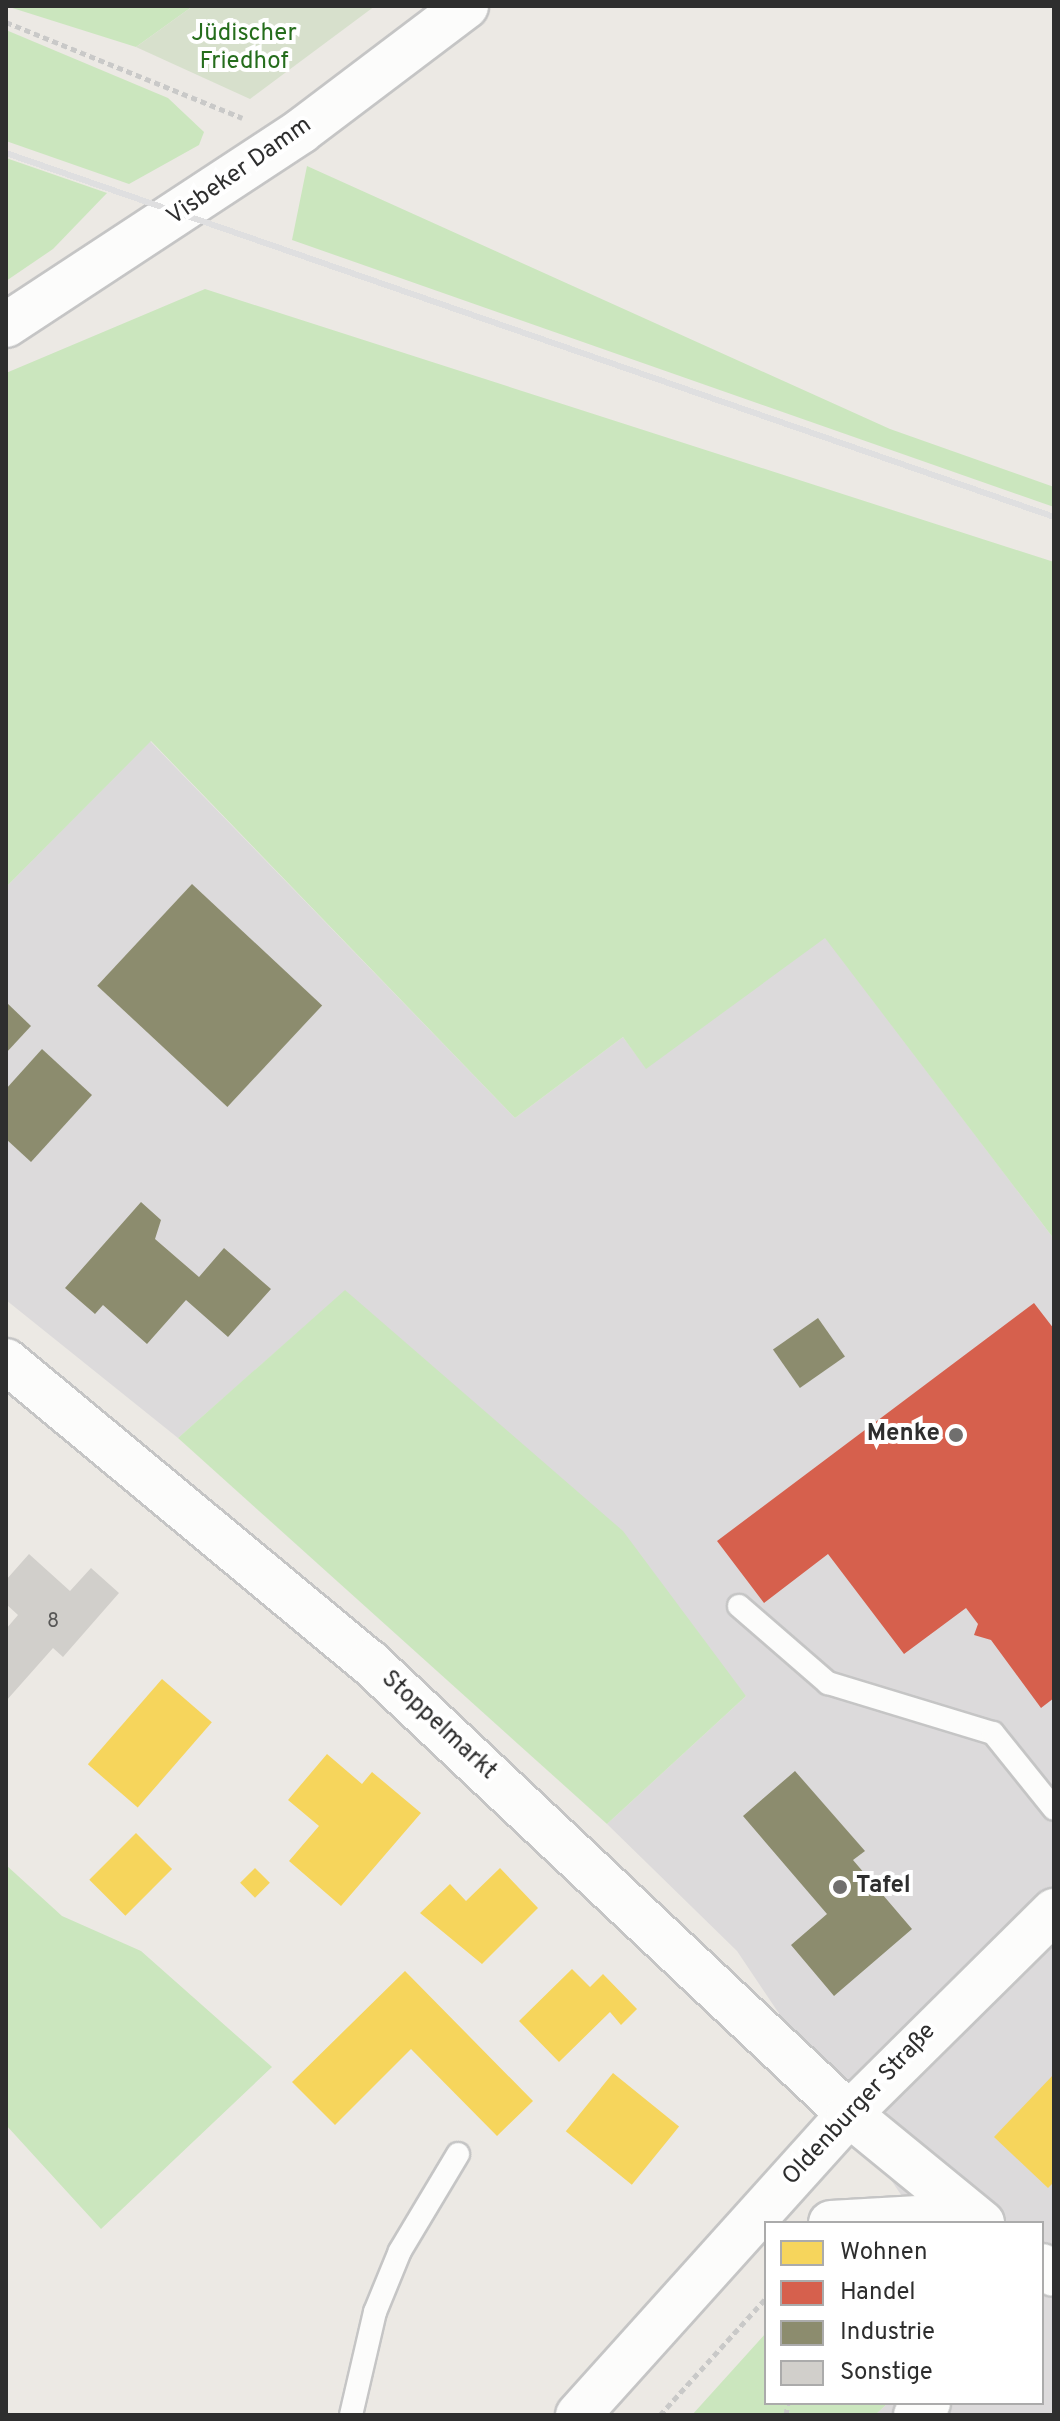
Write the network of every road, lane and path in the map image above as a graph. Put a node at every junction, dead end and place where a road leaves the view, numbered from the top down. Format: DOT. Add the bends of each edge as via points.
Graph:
graph roads {
  1 [pos="466,6"];
  2 [pos="6,22"];
  3 [pos="259,124"];
  4 [pos="6,325"];
  5 [pos="6,1361"];
  6 [pos="739,1606"];
  7 [pos="1054,1809"];
  8 [pos="1054,1911"];
  9 [pos="849,2114"];
  10 [pos="458,2154"];
  11 [pos="977,2219"];
  12 [pos="904,2221"];
  13 [pos="764,2254"];
  14 [pos="764,2300"];
  15 [pos="351,2415"];
  16 [pos="578,2415"];
  17 [pos="606,2415"];
  18 [pos="660,2415"];
  1 -- 4 [label="street, Visbeker Damm" via="288,140"];
  2 -- 3 [label="path"];
  5 -- 9 [label="street, Stoppelmarkt" via="369,1662"];
  6 -- 7 [label="lane" via="828,1683 993,1733"];
  8 -- 9 [label="street, Oldenburger Straße"];
  9 -- 11 [label="street, Stoppelmarkt"];
  9 -- 16 [label="street, Oldenburger Straße"];
  10 -- 15 [label="lane" via="385,2287"];
  11 -- 12 [label="street"];
  13 -- 17 [label="street"];
  14 -- 18 [label="path"];
}
